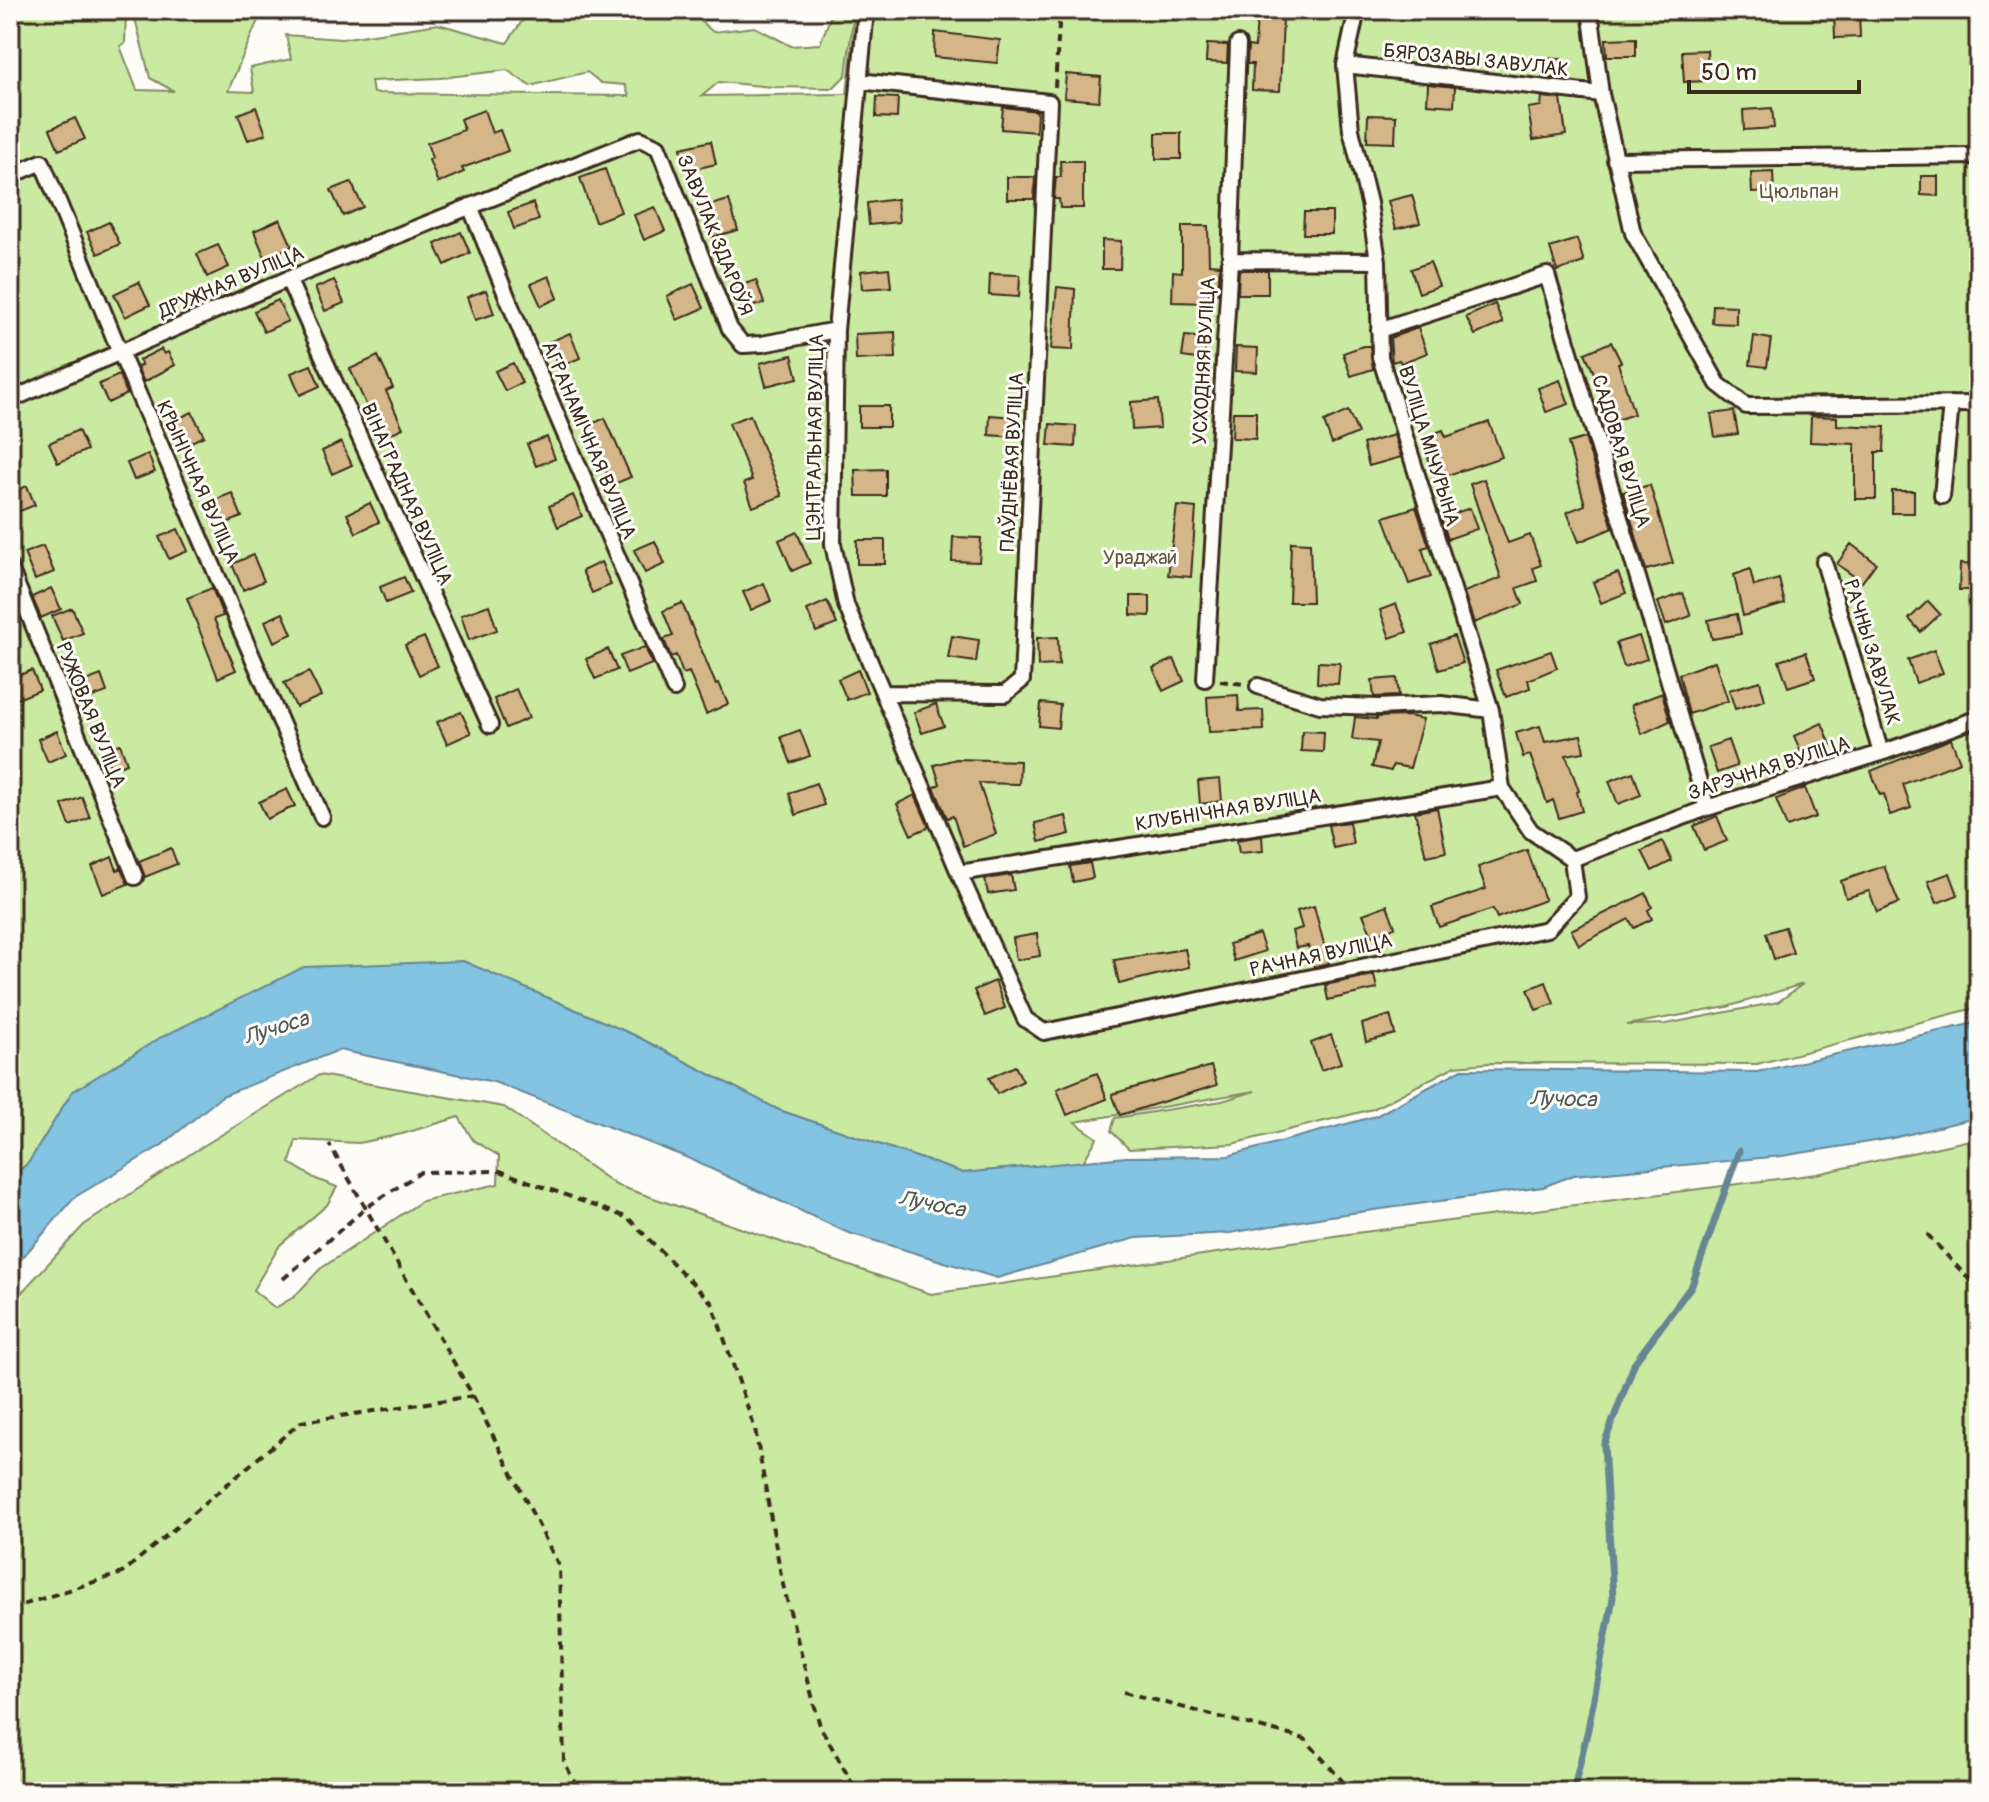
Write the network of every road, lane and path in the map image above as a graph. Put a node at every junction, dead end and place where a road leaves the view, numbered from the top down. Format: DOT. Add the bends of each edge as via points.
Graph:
graph roads {
  1 [pos="866,10"];
  2 [pos="1060,10"];
  3 [pos="1357,10"];
  4 [pos="1590,10"];
  5 [pos="1238,44"];
  6 [pos="1345,65"];
  7 [pos="859,81"];
  8 [pos="1601,94"];
  9 [pos="1049,102"];
  10 [pos="1979,156"];
  11 [pos="1615,160"];
  12 [pos="10,176"];
  13 [pos="470,206"];
  14 [pos="1230,260"];
  15 [pos="1378,261"];
  16 [pos="288,279"];
  17 [pos="836,330"];
  18 [pos="1379,330"];
  19 [pos="120,352"];
  20 [pos="10,400"];
  21 [pos="1951,404"];
  22 [pos="1979,404"];
  23 [pos="1942,496"];
  24 [pos="1824,562"];
  25 [pos="10,568"];
  26 [pos="1205,679"];
  27 [pos="1258,686"];
  28 [pos="674,689"];
  29 [pos="883,693"];
  30 [pos="1491,710"];
  31 [pos="1979,718"];
  32 [pos="490,725"];
  33 [pos="1881,753"];
  34 [pos="1502,788"];
  35 [pos="1707,808"];
  36 [pos="322,817"];
  37 [pos="1572,859"];
  38 [pos="959,873"];
  39 [pos="135,877"];
  40 [pos="1025,1019"];
  41 [pos="329,1144"];
  42 [pos="367,1207"];
  43 [pos="1927,1234"];
  44 [pos="283,1279"];
  45 [pos="1979,1290"];
  46 [pos="473,1396"];
  47 [pos="10,1609"];
  48 [pos="1124,1692"];
  49 [pos="579,1792"];
  50 [pos="857,1792"];
  51 [pos="1352,1792"];
  1 -- 7 [label="lane, ЦЭНТРАЛЬНАЯ ВУЛІЦА"];
  2 -- 9 [label="path" via="1055,88"];
  3 -- 6 [label="lane, ВУЛІЦА МІЧУРЫНА"];
  4 -- 8 [label="lane"];
  5 -- 14 [label="lane, УСХОДНЯЯ ВУЛІЦА"];
  6 -- 8 [label="lane, БЯРОЗАВЫ ЗАВУЛАК"];
  6 -- 15 [label="lane, ВУЛІЦА МІЧУРЫНА" via="1351,130"];
  7 -- 9 [label="lane"];
  7 -- 17 [label="lane, ЦЭНТРАЛЬНАЯ ВУЛІЦА"];
  8 -- 11 [label="lane"];
  9 -- 29 [label="lane, ПАЎДНЁВАЯ ВУЛІЦА" via="1022,680 1005,694"];
  10 -- 11 [label="lane"];
  11 -- 21 [label="lane" via="1633,233 1718,384 1746,406"];
  12 -- 19 [label="lane, КРЫНІЧНАЯ ВУЛІЦА" via="42,162"];
  13 -- 16 [label="lane, ДРУЖНАЯ ВУЛІЦА"];
  13 -- 17 [label="lane, ЗАВУЛАК ЗДАРОЎЯ" via="640,139 658,147 730,329 743,345"];
  13 -- 28 [label="lane, АГРАНАМІЧНАЯ ВУЛІЦА"];
  14 -- 15 [label="lane"];
  14 -- 26 [label="lane, УСХОДНЯЯ ВУЛІЦА"];
  15 -- 18 [label="lane, ВУЛІЦА МІЧУРЫНА"];
  16 -- 19 [label="lane, ДРУЖНАЯ ВУЛІЦА"];
  16 -- 32 [label="lane, ВІНАГРАДНАЯ ВУЛІЦА"];
  17 -- 29 [label="lane, ЦЭНТРАЛЬНАЯ ВУЛІЦА" via="833,544 846,605"];
  18 -- 30 [label="lane, ВУЛІЦА МІЧУРЫНА" via="1380,357"];
  18 -- 35 [label="lane, САДОВАЯ ВУЛІЦА" via="1547,275"];
  19 -- 20 [label="lane, ДРУЖНАЯ ВУЛІЦА"];
  19 -- 36 [label="lane, КРЫНІЧНАЯ ВУЛІЦА"];
  21 -- 22 [label="lane"];
  21 -- 23 [label="lane"];
  24 -- 33 [label="lane, РАЧНЫ ЗАВУЛАК"];
  25 -- 39 [label="lane, РУЖОВАЯ ВУЛІЦА"];
  26 -- 27 [label="path"];
  27 -- 30 [label="lane" via="1320,705 1441,704"];
  29 -- 38 [label="lane, ЦЭНТРАЛЬНАЯ ВУЛІЦА"];
  30 -- 34 [label="lane, ВУЛІЦА МІЧУРЫНА"];
  31 -- 33 [label="lane, ЗАРЭЧНАЯ ВУЛІЦА"];
  33 -- 35 [label="lane, ЗАРЭЧНАЯ ВУЛІЦА"];
  34 -- 37 [label="lane, ВУЛІЦА МІЧУРЫНА" via="1531,831"];
  34 -- 38 [label="lane, КЛУБНІЧНАЯ ВУЛІЦА"];
  35 -- 37 [label="lane, ЗАРЭЧНАЯ ВУЛІЦА"];
  37 -- 40 [label="lane, РАЧНАЯ ВУЛІЦА" via="1577,897 1547,929 1044,1032"];
  38 -- 40 [label="lane, ЦЭНТРАЛЬНАЯ ВУЛІЦА"];
  41 -- 42 [label="path"];
  42 -- 44 [label="path"];
  42 -- 46 [label="path"];
  42 -- 50 [label="path" via="421,1172 500,1171 628,1218 712,1303 755,1429 782,1581 820,1726"];
  43 -- 45 [label="path"];
  46 -- 47 [label="path" via="301,1422 122,1573"];
  46 -- 49 [label="path" via="559,1566 564,1761"];
  48 -- 51 [label="path" via="1305,1739"];
}
